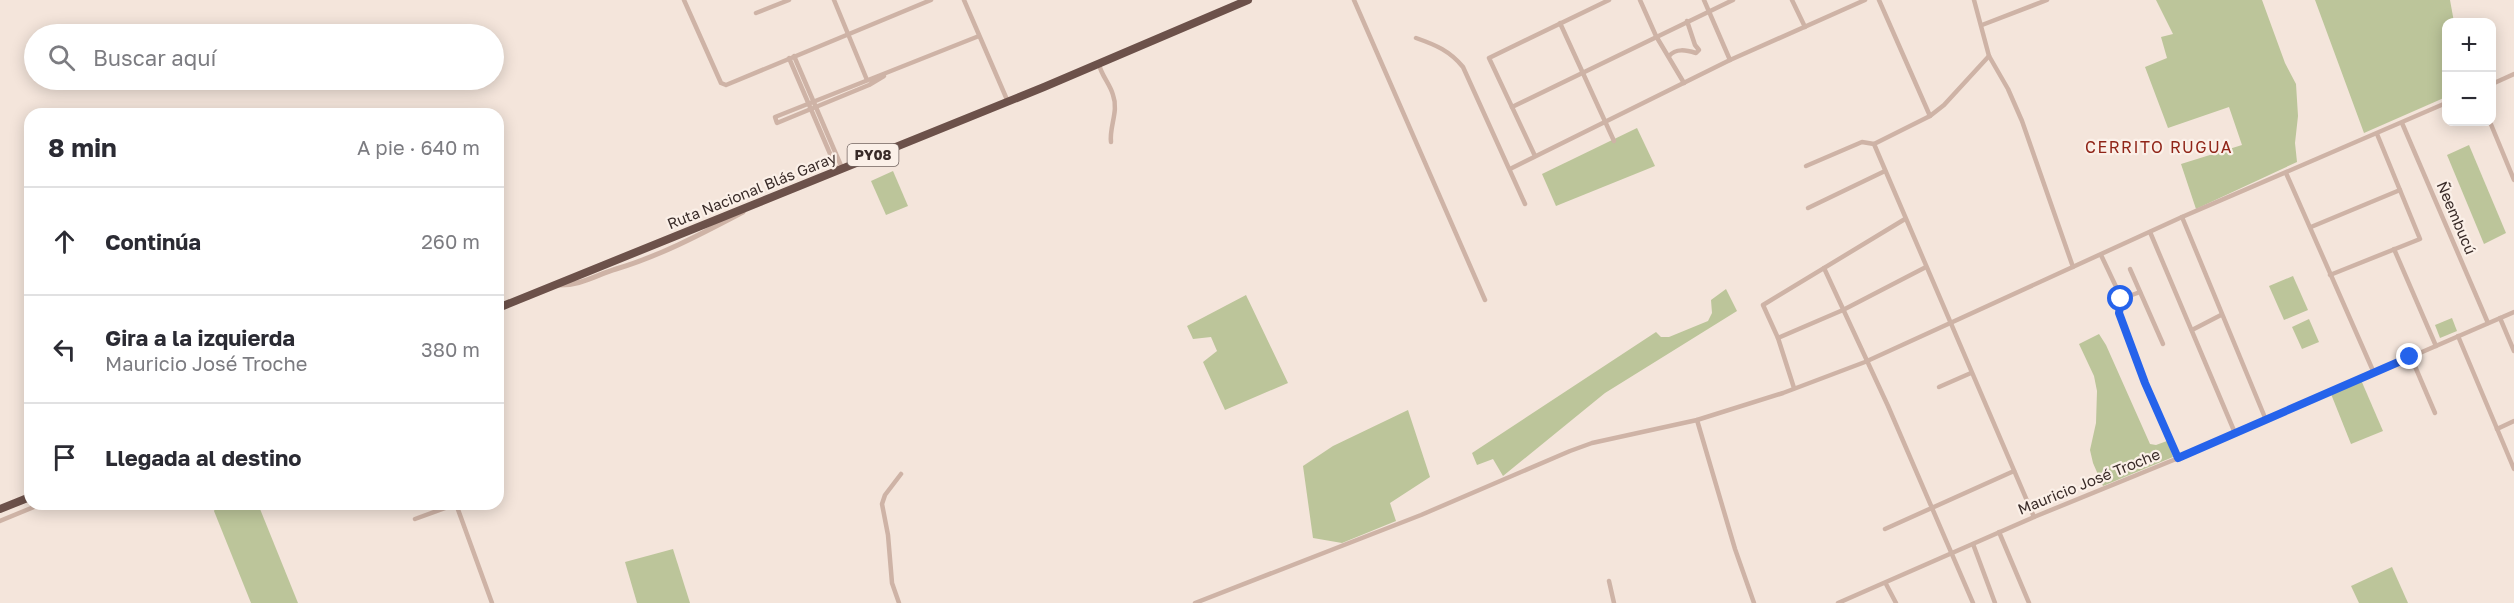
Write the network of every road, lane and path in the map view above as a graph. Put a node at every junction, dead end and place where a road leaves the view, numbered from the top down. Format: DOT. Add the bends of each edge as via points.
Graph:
graph roads {
  1 [pos="684,0"];
  2 [pos="789,0"];
  3 [pos="834,0"];
  4 [pos="931,0"];
  5 [pos="964,0"];
  6 [pos="1248,0"];
  7 [pos="1354,0"];
  8 [pos="1609,0"];
  9 [pos="1640,0"];
  10 [pos="1704,0"];
  11 [pos="1733,0"];
  12 [pos="1792,0"];
  13 [pos="1865,0"];
  14 [pos="1879,0"];
  15 [pos="1974,0"];
  16 [pos="2047,0"];
  17 [pos="1709,11"];
  18 [pos="756,13"];
  19 [pos="1688,21"];
  20 [pos="1560,23"];
  21 [pos="1982,25"];
  22 [pos="1805,27"];
  23 [pos="848,33"];
  24 [pos="979,36"];
  25 [pos="1656,36"];
  26 [pos="1416,38"];
  27 [pos="1669,56"];
  28 [pos="1989,56"];
  29 [pos="791,57"];
  30 [pos="1730,60"];
  31 [pos="1099,64"];
  32 [pos="1582,73"];
  33 [pos="2513,74"];
  34 [pos="884,76"];
  35 [pos="867,79"];
  36 [pos="2514,81"];
  37 [pos="2496,82"];
  38 [pos="1684,83"];
  39 [pos="870,85"];
  40 [pos="1008,102"];
  41 [pos="812,105"];
  42 [pos="2442,105"];
  43 [pos="1512,107"];
  44 [pos="1930,116"];
  45 [pos="1605,123"];
  46 [pos="2402,123"];
  47 [pos="2492,126"];
  48 [pos="2377,134"];
  49 [pos="1614,141"];
  50 [pos="1111,142"];
  51 [pos="1874,144"];
  52 [pos="1535,156"];
  53 [pos="1806,166"];
  54 [pos="839,169"];
  55 [pos="1510,170"];
  56 [pos="1885,171"];
  57 [pos="2286,172"];
  58 [pos="2514,180"];
  59 [pos="2400,190"];
  60 [pos="1525,204"];
  61 [pos="1808,208"];
  62 [pos="2182,217"];
  63 [pos="1905,219"];
  64 [pos="2311,226"];
  65 [pos="2150,232"];
  66 [pos="2394,249"];
  67 [pos="2101,255"];
  68 [pos="1926,267"];
  69 [pos="2073,267"];
  70 [pos="1824,268"];
  71 [pos="2130,269"];
  72 [pos="2331,275"];
  73 [pos="2140,292"];
  74 [pos="2121,299"];
  75 [pos="1485,300"];
  76 [pos="504,306"];
  77 [pos="1843,310"];
  78 [pos="2514,312"];
  79 [pos="2221,315"];
  80 [pos="2500,318"];
  81 [pos="1949,323"];
  82 [pos="2488,323"];
  83 [pos="2192,330"];
  84 [pos="2458,336"];
  85 [pos="1778,338"];
  86 [pos="2163,344"];
  87 [pos="2436,346"];
  88 [pos="2514,351"];
  89 [pos="2410,357"];
  90 [pos="1867,361"];
  91 [pos="1971,373"];
  92 [pos="2374,373"];
  93 [pos="1940,387"];
  94 [pos="1794,388"];
  95 [pos="2435,413"];
  96 [pos="1697,420"];
  97 [pos="2266,420"];
  98 [pos="2514,422"];
  99 [pos="2497,429"];
  100 [pos="2235,433"];
  101 [pos="2178,458"];
  102 [pos="2514,469"];
  103 [pos="2014,471"];
  104 [pos="901,474"];
  105 [pos="24,499"];
  106 [pos="1932,508"];
  107 [pos="0,509"];
  108 [pos="27,510"];
  109 [pos="440,510"];
  110 [pos="458,510"];
  111 [pos="2034,517"];
  112 [pos="415,519"];
  113 [pos="0,522"];
  114 [pos="1885,529"];
  115 [pos="1999,532"];
  116 [pos="1973,544"];
  117 [pos="1952,554"];
  118 [pos="1610,581"];
  119 [pos="1886,584"];
  120 [pos="1212,596"];
  121 [pos="492,603"];
  122 [pos="899,603"];
  123 [pos="1195,603"];
  124 [pos="1215,603"];
  125 [pos="1614,603"];
  126 [pos="1754,603"];
  127 [pos="1838,603"];
  128 [pos="1896,603"];
  129 [pos="1973,603"];
  130 [pos="1995,603"];
  131 [pos="2029,603"];
  1 -- 29 [label="street" via="721,83 726,85"];
  2 -- 18 [label="street"];
  3 -- 23 [label="street"];
  4 -- 23 [label="street"];
  5 -- 24 [label="street"];
  6 -- 31 [label="highway, Ruta Nacional Blás Garay / PY08"];
  7 -- 75 [label="street"];
  8 -- 20 [label="street"];
  9 -- 25 [label="street"];
  10 -- 17 [label="street"];
  11 -- 17 [label="street"];
  12 -- 22 [label="street"];
  13 -- 22 [label="street"];
  14 -- 44 [label="street"];
  15 -- 21 [label="street"];
  16 -- 21 [label="street"];
  17 -- 19 [label="street"];
  17 -- 30 [label="street"];
  19 -- 25 [label="street"];
  19 -- 27 [label="street" via="1700,50 1683,50"];
  20 -- 32 [label="street"];
  20 -- 43 [label="street" via="1489,58"];
  21 -- 28 [label="street"];
  22 -- 30 [label="street"];
  23 -- 29 [label="street"];
  23 -- 35 [label="street"];
  24 -- 34 [label="street"];
  24 -- 40 [label="street"];
  25 -- 27 [label="street"];
  25 -- 32 [label="street"];
  26 -- 55 [label="street" via="1439,46 1463,67"];
  27 -- 38 [label="street"];
  28 -- 44 [label="street"];
  28 -- 69 [label="street" via="2022,121"];
  29 -- 41 [label="street"];
  30 -- 38 [label="street"];
  31 -- 40 [label="highway, Ruta Nacional Blás Garay / PY08"];
  31 -- 50 [label="street" via="1114,96"];
  32 -- 43 [label="street"];
  32 -- 45 [label="street"];
  33 -- 36 [label="street"];
  33 -- 37 [label="street"];
  34 -- 35 [label="street"];
  34 -- 39 [label="street"];
  35 -- 39 [label="street"];
  35 -- 41 [label="street"];
  38 -- 45 [label="street"];
  39 -- 41 [label="street"];
  40 -- 54 [label="highway, Ruta Nacional Blás Garay / PY08"];
  41 -- 41 [label="street" via="775,117 777,123"];
  41 -- 54 [label="street"];
  42 -- 46 [label="street"];
  43 -- 52 [label="street"];
  44 -- 51 [label="street"];
  45 -- 49 [label="street"];
  45 -- 52 [label="street"];
  46 -- 48 [label="street"];
  46 -- 82 [label="street, Ñeembucú"];
  47 -- 58 [label="street"];
  48 -- 57 [label="street"];
  48 -- 59 [label="street"];
  51 -- 53 [label="street" via="1862,142"];
  51 -- 56 [label="street"];
  52 -- 55 [label="street"];
  54 -- 76 [label="highway, Ruta Nacional Blás Garay / PY08"];
  55 -- 60 [label="street"];
  56 -- 61 [label="street"];
  56 -- 63 [label="street"];
  57 -- 62 [label="street"];
  57 -- 64 [label="street"];
  59 -- 64 [label="street"];
  59 -- 66 [label="street" via="2420,238"];
  62 -- 65 [label="street"];
  62 -- 79 [label="street"];
  63 -- 68 [label="street"];
  63 -- 70 [label="street"];
  64 -- 72 [label="street"];
  65 -- 67 [label="street"];
  65 -- 83 [label="street"];
  66 -- 72 [label="street"];
  66 -- 87 [label="street"];
  67 -- 69 [label="street"];
  67 -- 74 [label="street"];
  68 -- 77 [label="street"];
  68 -- 81 [label="street"];
  69 -- 81 [label="street"];
  70 -- 77 [label="street"];
  70 -- 85 [label="street" via="1763,306"];
  71 -- 73 [label="street"];
  72 -- 92 [label="street"];
  73 -- 74 [label="street"];
  73 -- 86 [label="street"];
  74 -- 101 [label="street" via="2119,313"];
  77 -- 85 [label="street"];
  77 -- 90 [label="street"];
  78 -- 80 [label="street, Mauricio José Troche"];
  79 -- 83 [label="street"];
  79 -- 97 [label="street"];
  80 -- 82 [label="street, Mauricio José Troche"];
  80 -- 88 [label="street"];
  81 -- 90 [label="street"];
  81 -- 91 [label="street"];
  82 -- 84 [label="street, Mauricio José Troche"];
  83 -- 100 [label="street"];
  84 -- 87 [label="street, Mauricio José Troche"];
  84 -- 99 [label="street"];
  85 -- 94 [label="street"];
  87 -- 89 [label="street, Mauricio José Troche"];
  89 -- 92 [label="street, Mauricio José Troche"];
  89 -- 95 [label="street"];
  90 -- 94 [label="street"];
  90 -- 106 [label="street"];
  91 -- 93 [label="street"];
  91 -- 103 [label="street"];
  92 -- 97 [label="street, Mauricio José Troche"];
  94 -- 96 [label="street"];
  96 -- 120 [label="street" via="1592,443"];
  96 -- 126 [label="street"];
  97 -- 100 [label="street, Mauricio José Troche"];
  98 -- 99 [label="street"];
  99 -- 102 [label="street"];
  100 -- 101 [label="street, Mauricio José Troche"];
  101 -- 111 [label="street, Mauricio José Troche"];
  103 -- 106 [label="street"];
  103 -- 111 [label="street"];
  104 -- 122 [label="street" via="882,504 892,583"];
  105 -- 107 [label="highway"];
  106 -- 114 [label="street"];
  106 -- 117 [label="street"];
  108 -- 113 [label="street"];
  109 -- 112 [label="street"];
  110 -- 121 [label="street"];
  111 -- 115 [label="street, Mauricio José Troche"];
  115 -- 116 [label="street, Mauricio José Troche"];
  115 -- 131 [label="street"];
  116 -- 117 [label="street, Mauricio José Troche"];
  116 -- 130 [label="street"];
  117 -- 119 [label="street, Mauricio José Troche"];
  117 -- 129 [label="street"];
  118 -- 125 [label="street"];
  119 -- 127 [label="street, Mauricio José Troche"];
  119 -- 128 [label="street"];
  120 -- 123 [label="street"];
  120 -- 124 [label="street"];
}
